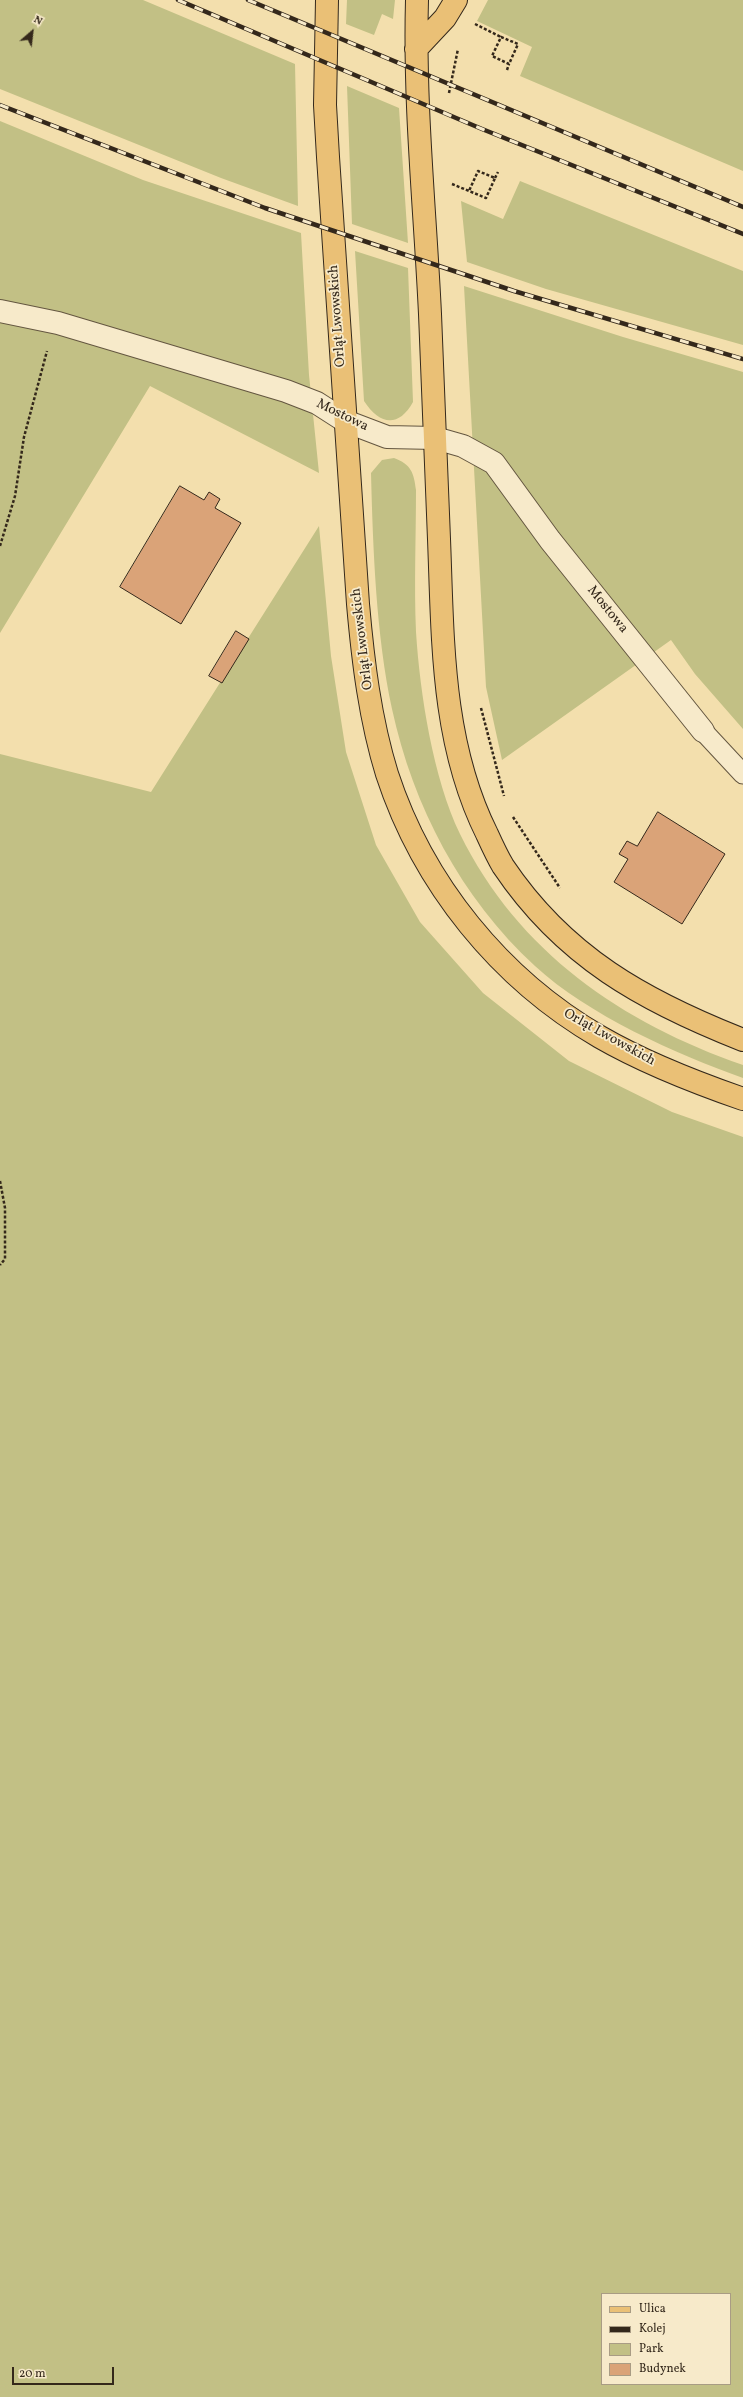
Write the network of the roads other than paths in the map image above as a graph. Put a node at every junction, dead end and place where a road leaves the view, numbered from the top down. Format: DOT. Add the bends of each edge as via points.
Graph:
graph roads {
  1 [pos="327,0"];
  2 [pos="417,0"];
  3 [pos="456,0"];
  4 [pos="416,49"];
  5 [pos="0,311"];
  6 [pos="345,421"];
  7 [pos="435,438"];
  8 [pos="703,731"];
  9 [pos="743,774"];
  10 [pos="743,1040"];
  11 [pos="743,1099"];
  1 -- 6 [label="main road, Orląt Lwowskich" via="325,105"];
  2 -- 4 [label="main road"];
  3 -- 4 [label="main road" via="444,18"];
  4 -- 7 [label="main road"];
  5 -- 6 [label="street, Mostowa" via="58,323 286,391 317,403"];
  6 -- 7 [label="street, Mostowa" via="387,437"];
  6 -- 11 [label="main road, Orląt Lwowskich" via="358,604 368,691 394,794 431,871 479,938 520,979 560,1012 646,1061"];
  7 -- 8 [label="street, Mostowa" via="463,446 494,463 550,540"];
  7 -- 10 [label="main road" via="444,655 452,725 468,790 502,864 533,907 588,959 650,999"];
  8 -- 9 [label="lane"];
}
